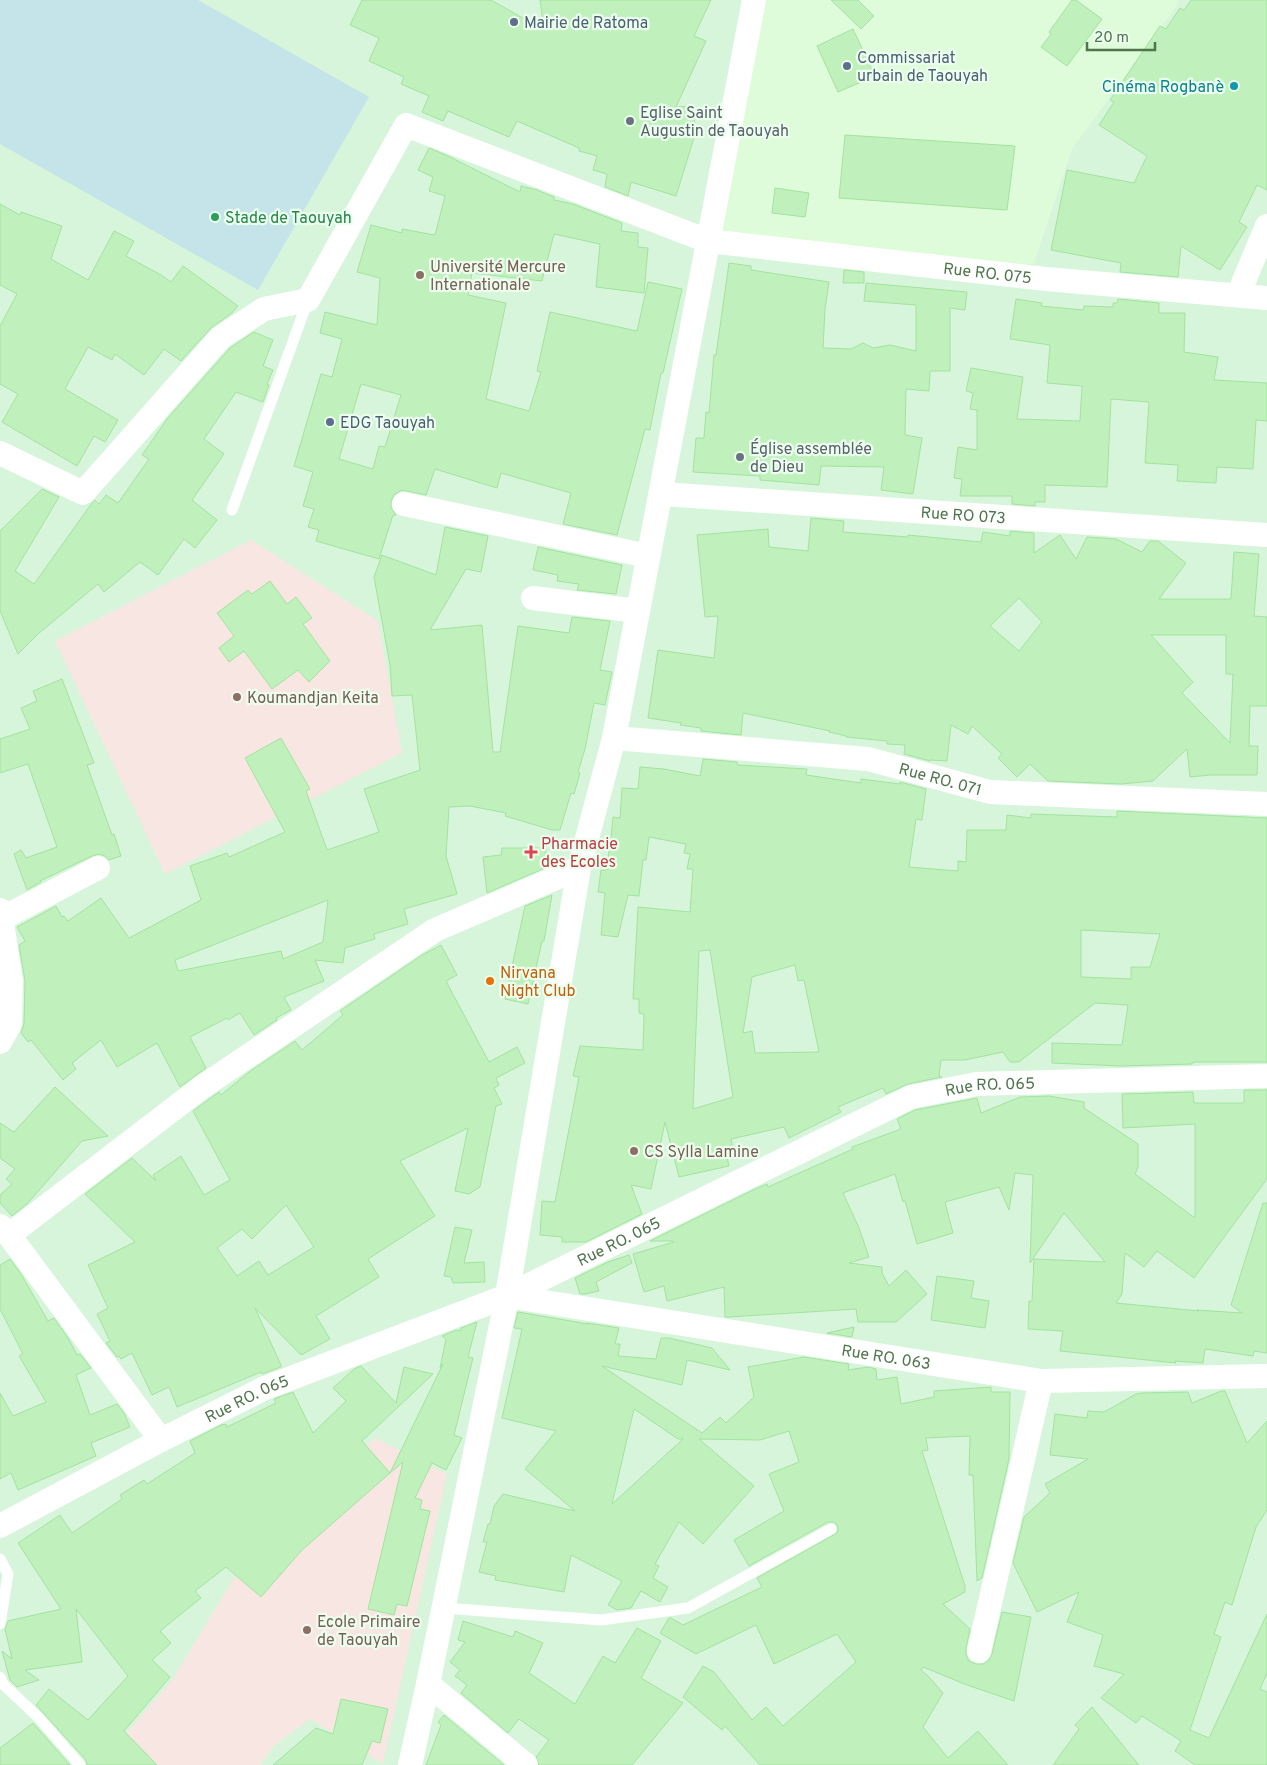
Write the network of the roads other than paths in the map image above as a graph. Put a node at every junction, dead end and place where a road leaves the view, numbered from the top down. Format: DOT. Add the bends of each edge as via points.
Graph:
graph roads {
  1 [pos="754,0"];
  2 [pos="1267,226"];
  3 [pos="708,241"];
  4 [pos="1238,295"];
  5 [pos="1267,298"];
  6 [pos="308,300"];
  7 [pos="0,453"];
  8 [pos="662,494"];
  9 [pos="404,504"];
  10 [pos="232,510"];
  11 [pos="1267,535"];
  12 [pos="648,556"];
  13 [pos="533,598"];
  14 [pos="638,611"];
  15 [pos="614,738"];
  16 [pos="1267,804"];
  17 [pos="98,868"];
  18 [pos="579,868"];
  19 [pos="1,915"];
  20 [pos="0,1042"];
  21 [pos="1267,1076"];
  22 [pos="5,1231"];
  23 [pos="507,1296"];
  24 [pos="1267,1376"];
  25 [pos="1041,1381"];
  26 [pos="161,1440"];
  27 [pos="0,1526"];
  28 [pos="831,1529"];
  29 [pos="0,1559"];
  30 [pos="444,1608"];
  31 [pos="0,1624"];
  32 [pos="979,1651"];
  33 [pos="0,1677"];
  34 [pos="428,1684"];
  35 [pos="80,1765"];
  36 [pos="410,1765"];
  37 [pos="526,1765"];
  1 -- 3 [label="street"];
  2 -- 4 [label="street"];
  3 -- 4 [label="street, Rue RO. 075" via="1046,279"];
  3 -- 6 [label="street, Rue RO. 075" via="406,125"];
  3 -- 8 [label="street"];
  4 -- 5 [label="street, Rue RO. 075"];
  6 -- 7 [label="street" via="264,309 222,337 83,493"];
  6 -- 10 [label="lane"];
  8 -- 11 [label="street, Rue RO 073"];
  8 -- 12 [label="street"];
  9 -- 12 [label="street"];
  12 -- 14 [label="street"];
  13 -- 14 [label="street"];
  14 -- 15 [label="street"];
  15 -- 16 [label="street, Rue RO. 071" via="868,759 990,792"];
  15 -- 18 [label="street"];
  17 -- 19 [label="street"];
  18 -- 22 [label="street" via="435,930 202,1088"];
  18 -- 23 [label="street"];
  19 -- 20 [label="street" via="11,981 10,1024"];
  21 -- 23 [label="street, Rue RO. 065" via="976,1084 912,1097"];
  22 -- 26 [label="street"];
  23 -- 25 [label="street, Rue RO. 063"];
  23 -- 26 [label="street, Rue RO. 065" via="265,1388"];
  23 -- 30 [label="street"];
  24 -- 25 [label="street, Rue RO. 063"];
  25 -- 32 [label="street"];
  26 -- 27 [label="street, Rue RO. 065"];
  28 -- 30 [label="lane" via="688,1608 601,1620"];
  29 -- 31 [label="lane" via="8,1574"];
  30 -- 34 [label="street"];
  33 -- 35 [label="lane"];
  34 -- 36 [label="street"];
  34 -- 37 [label="street"];
}
